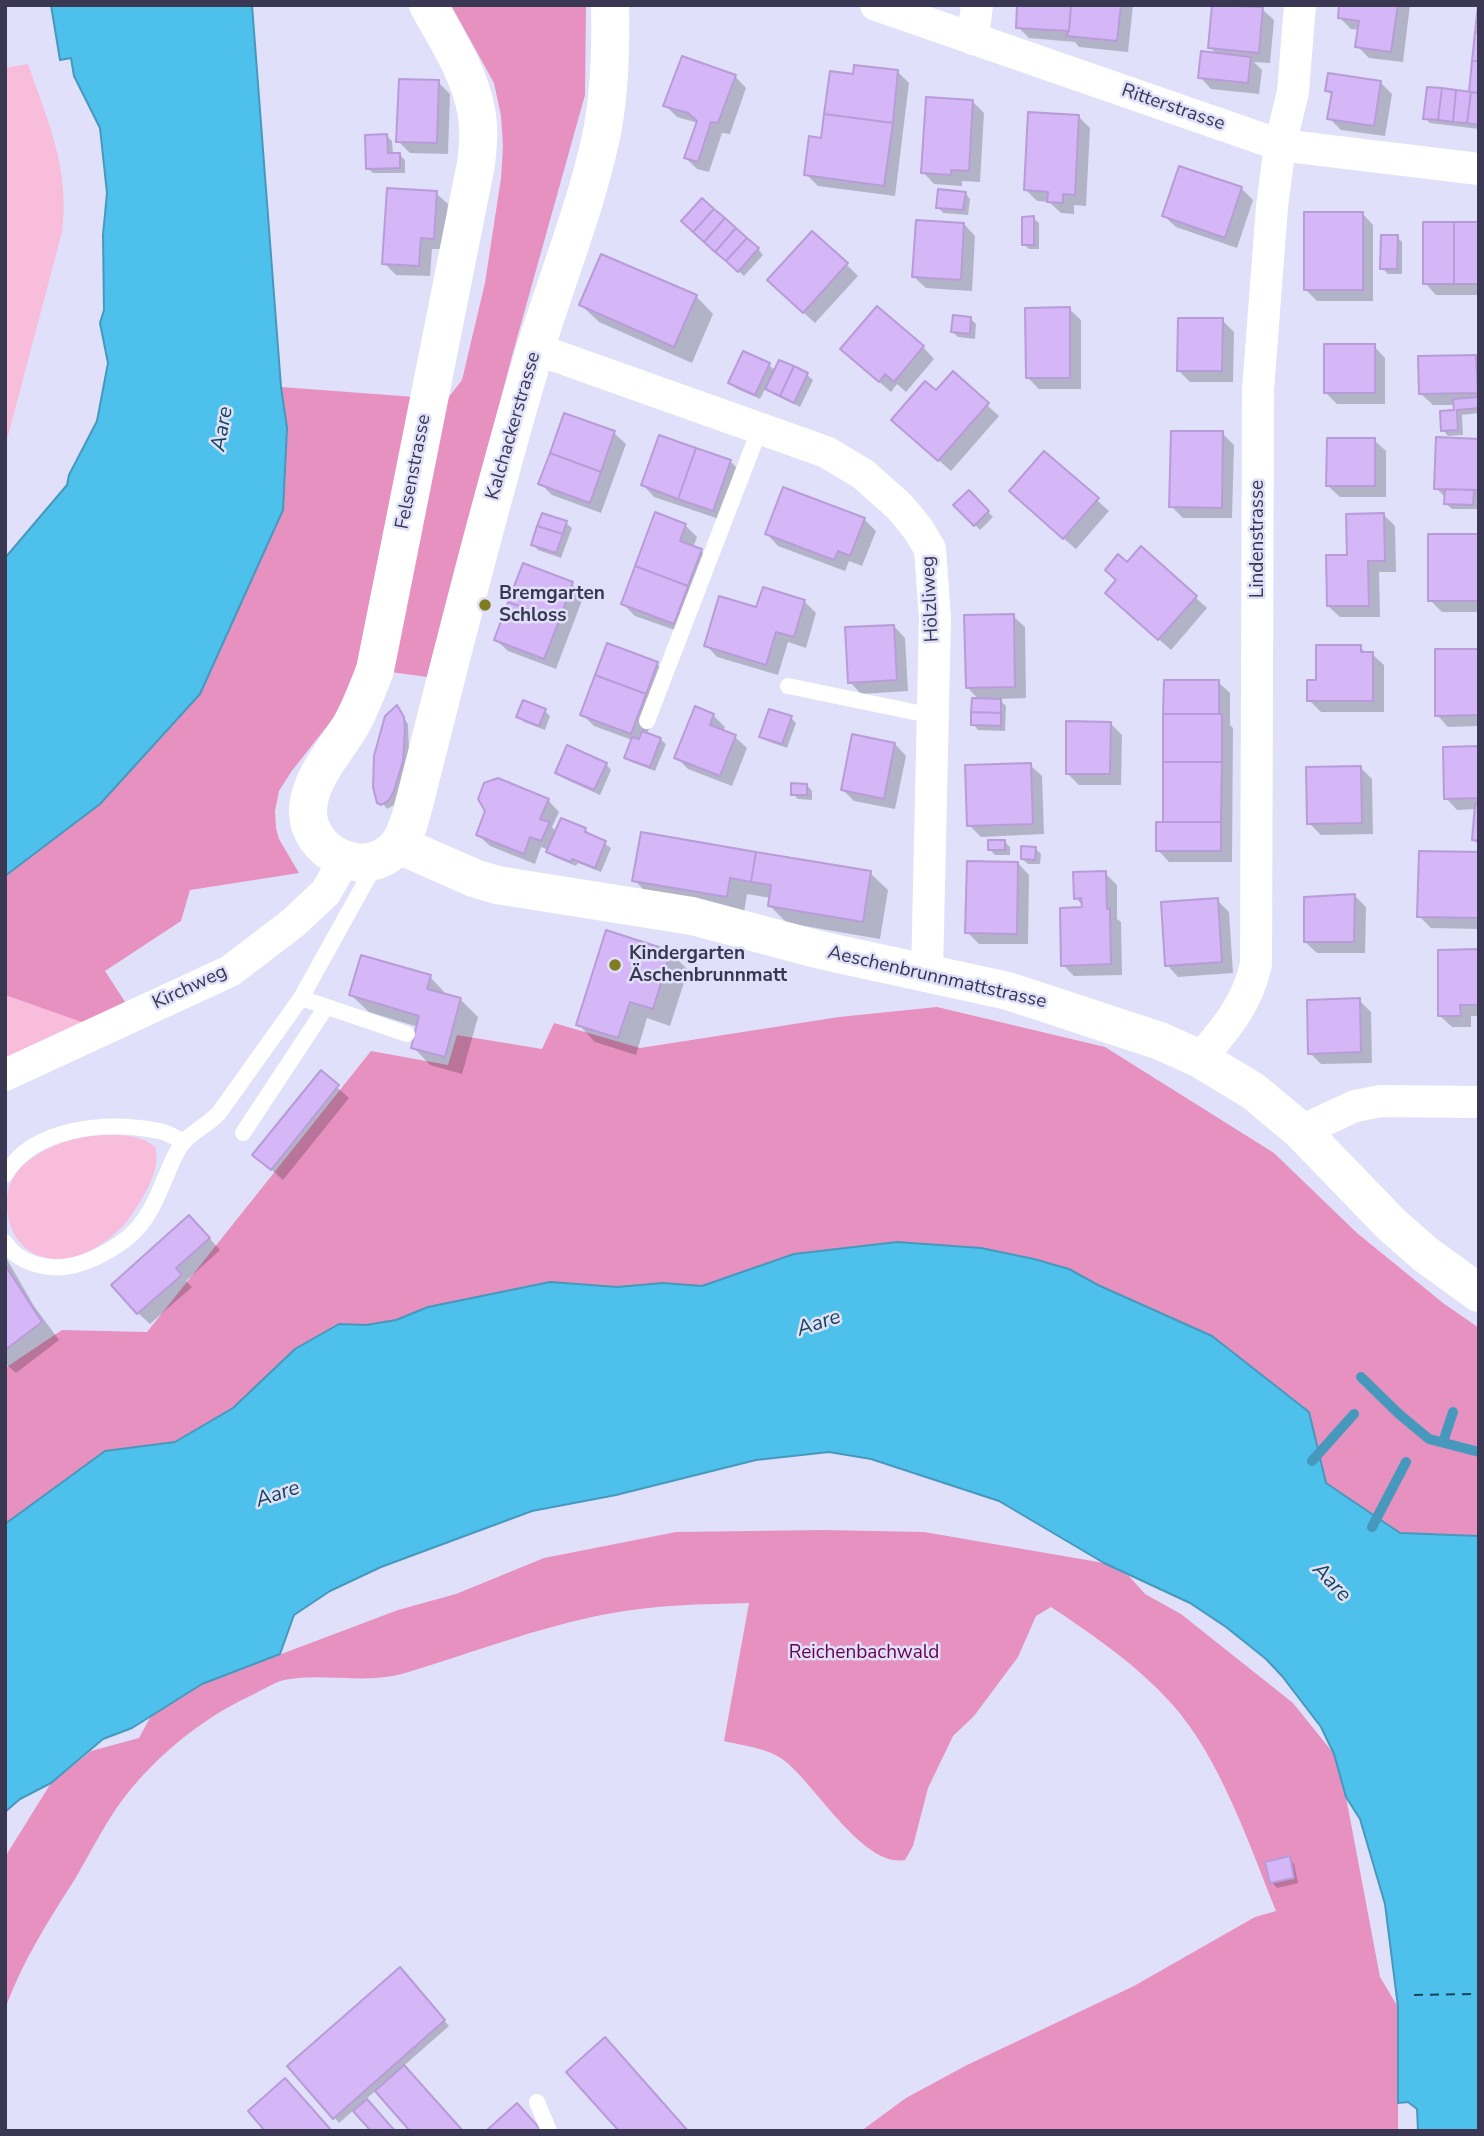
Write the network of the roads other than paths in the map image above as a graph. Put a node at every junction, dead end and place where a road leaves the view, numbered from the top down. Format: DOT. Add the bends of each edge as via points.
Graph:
graph roads {
  1 [pos="428,5"];
  2 [pos="610,5"];
  3 [pos="876,5"];
  4 [pos="976,5"];
  5 [pos="1300,5"];
  6 [pos="973,39"];
  7 [pos="1280,145"];
  8 [pos="1479,169"];
  9 [pos="536,349"];
  10 [pos="760,428"];
  11 [pos="788,686"];
  12 [pos="933,716"];
  13 [pos="647,721"];
  14 [pos="374,855"];
  15 [pos="927,975"];
  16 [pos="301,998"];
  17 [pos="327,1007"];
  18 [pos="407,1034"];
  19 [pos="1200,1059"];
  20 [pos="5,1075"];
  21 [pos="1479,1102"];
  22 [pos="1301,1131"];
  23 [pos="243,1133"];
  24 [pos="184,1142"];
  25 [pos="5,1175"];
  26 [pos="5,1242"];
  27 [pos="1479,1293"];
  28 [pos="537,2102"];
  29 [pos="549,2131"];
  1 -- 14 [label="street, Felsenstrasse" via="471,91 477,111 476,164 375,670 352,724 310,795 308,819 315,838 331,854"];
  2 -- 9 [label="street, Kalchackerstrasse" via="602,135"];
  3 -- 6 [label="street, Ritterstrasse"];
  4 -- 6 [label="street"];
  5 -- 7 [label="street, Lindenstrasse" via="1293,92"];
  6 -- 7 [label="street, Ritterstrasse"];
  7 -- 8 [label="street, Ritterstrasse"];
  7 -- 19 [label="street, Lindenstrasse" via="1258,390 1256,964 1241,1008"];
  9 -- 10 [label="street, Hölzliweg"];
  9 -- 14 [label="street, Kalchackerstrasse" via="405,834"];
  10 -- 12 [label="street, Hölzliweg" via="826,452 863,474 918,529 930,549 935,618"];
  10 -- 13 [label="lane"];
  11 -- 12 [label="lane"];
  12 -- 15 [label="street, Hölzliweg"];
  14 -- 15 [label="street, Aeschenbrunnmattstrasse" via="497,885 692,916"];
  14 -- 16 [label="lane"];
  14 -- 20 [label="street, Kirchweg" via="230,971"];
  15 -- 19 [label="street, Aeschenbrunnmattstrasse" via="1008,991 1160,1041"];
  16 -- 17 [label="lane"];
  16 -- 24 [label="lane" via="219,1113"];
  17 -- 18 [label="lane"];
  17 -- 23 [label="lane"];
  19 -- 22 [label="street, Aeschenbrunnmattstrasse" via="1253,1091"];
  21 -- 22 [label="street" via="1381,1101 1355,1106"];
  22 -- 27 [label="street, Aeschenbrunnmattstrasse" via="1391,1224"];
  24 -- 25 [label="lane" via="161,1131 103,1126 80,1130 31,1147"];
  24 -- 26 [label="lane" via="134,1234 105,1252 61,1268 39,1266 17,1256"];
  28 -- 29 [label="lane"];
}
